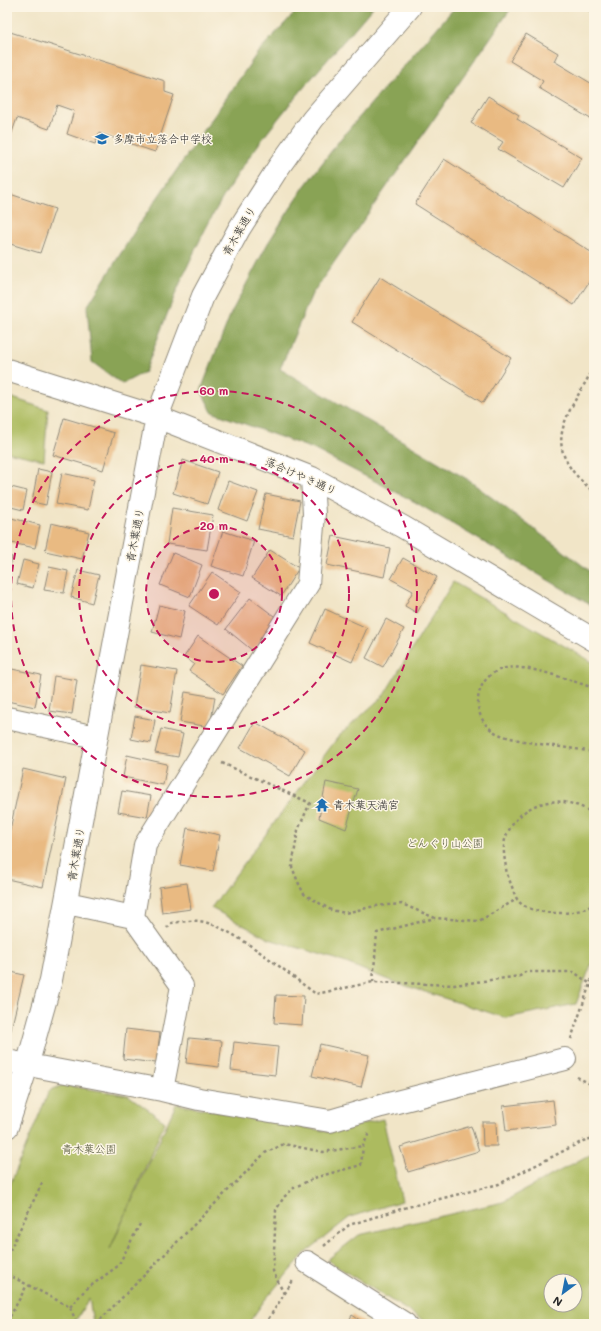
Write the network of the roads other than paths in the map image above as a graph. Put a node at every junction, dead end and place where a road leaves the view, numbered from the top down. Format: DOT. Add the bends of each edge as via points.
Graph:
graph roads {
  1 [pos="410,7"];
  2 [pos="7,370"];
  3 [pos="157,417"];
  4 [pos="312,478"];
  5 [pos="594,640"];
  6 [pos="7,718"];
  7 [pos="96,737"];
  8 [pos="67,903"];
  9 [pos="133,917"];
  10 [pos="565,1059"];
  11 [pos="17,1064"];
  12 [pos="162,1090"];
  13 [pos="7,1127"];
  14 [pos="307,1262"];
  15 [pos="406,1324"];
  1 -- 3 [label="street, 青木葉通り" via="314,119 278,168 239,229 203,296"];
  2 -- 3 [label="street, 落合けやき通り"];
  3 -- 4 [label="street, 落合けやき通り"];
  3 -- 7 [label="street, 青木葉通り"];
  4 -- 5 [label="street, 落合けやき通り" via="402,527"];
  4 -- 9 [label="street" via="314,514 308,584 145,845"];
  6 -- 7 [label="street"];
  7 -- 8 [label="street, 青木葉通り"];
  8 -- 9 [label="street"];
  8 -- 11 [label="street, 青木葉通り" via="51,980"];
  9 -- 12 [label="street" via="182,986"];
  10 -- 12 [label="street" via="330,1121 199,1099"];
  11 -- 12 [label="street"];
  11 -- 13 [label="street, 青木葉通り"];
  14 -- 15 [label="street"];
}
